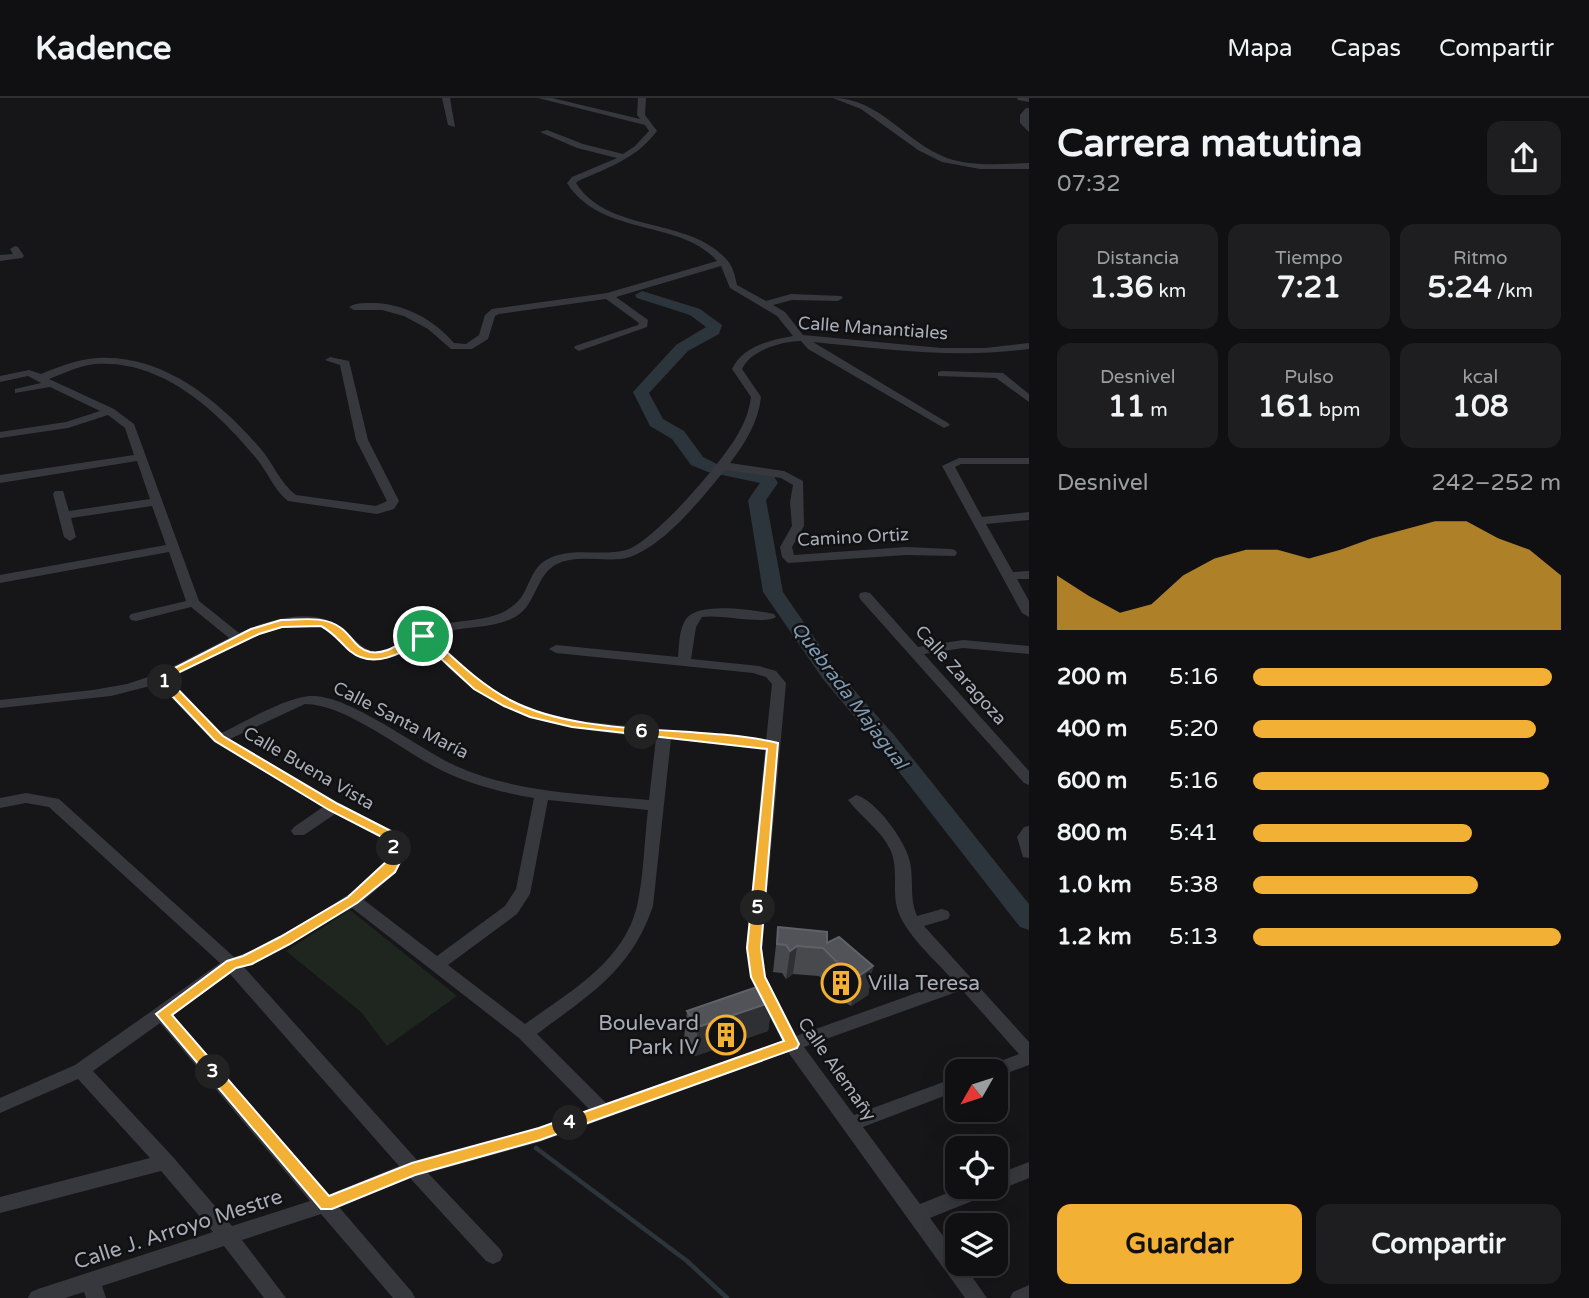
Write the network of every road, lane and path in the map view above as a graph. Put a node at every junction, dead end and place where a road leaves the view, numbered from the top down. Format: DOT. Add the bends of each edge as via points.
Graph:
graph roads {
  1 [pos="446,98"];
  2 [pos="542,98"];
  3 [pos="642,98"];
  4 [pos="837,98"];
  5 [pos="1021,98"];
  6 [pos="1029,100"];
  7 [pos="1029,110"];
  8 [pos="452,125"];
  9 [pos="650,125"];
  10 [pos="1029,130"];
  11 [pos="544,132"];
  12 [pos="624,157"];
  13 [pos="1029,166"];
  14 [pos="15,249"];
  15 [pos="0,258"];
  16 [pos="724,262"];
  17 [pos="608,296"];
  18 [pos="838,298"];
  19 [pos="764,305"];
  20 [pos="354,307"];
  21 [pos="801,338"];
  22 [pos="1029,346"];
  23 [pos="579,348"];
  24 [pos="330,360"];
  25 [pos="942,374"];
  26 [pos="0,379"];
  27 [pos="46,381"];
  28 [pos="19,391"];
  29 [pos="1029,399"];
  30 [pos="110,411"];
  31 [pos="944,425"];
  32 [pos="2,435"];
  33 [pos="141,457"];
  34 [pos="1029,461"];
  35 [pos="723,466"];
  36 [pos="0,479"];
  37 [pos="60,494"];
  38 [pos="156,502"];
  39 [pos="65,515"];
  40 [pos="1029,516"];
  41 [pos="979,521"];
  42 [pos="71,537"];
  43 [pos="173,548"];
  44 [pos="951,553"];
  45 [pos="1029,575"];
  46 [pos="1010,576"];
  47 [pos="0,579"];
  48 [pos="865,596"];
  49 [pos="193,603"];
  50 [pos="1029,612"];
  51 [pos="136,617"];
  52 [pos="769,617"];
  53 [pos="423,636"];
  54 [pos="239,639"];
  55 [pos="556,649"];
  56 [pos="1029,650"];
  57 [pos="913,652"];
  58 [pos="684,661"];
  59 [pos="160,678"];
  60 [pos="0,704"];
  61 [pos="664,734"];
  62 [pos="219,739"];
  63 [pos="774,746"];
  64 [pos="1029,780"];
  65 [pos="542,794"];
  66 [pos="856,800"];
  67 [pos="0,803"];
  68 [pos="656,806"];
  69 [pos="334,807"];
  70 [pos="299,831"];
  71 [pos="1029,831"];
  72 [pos="1029,853"];
  73 [pos="353,900"];
  74 [pos="942,915"];
  75 [pos="912,923"];
  76 [pos="231,964"];
  77 [pos="436,965"];
  78 [pos="966,982"];
  79 [pos="163,1014"];
  80 [pos="525,1033"];
  81 [pos="792,1044"];
  82 [pos="1029,1056"];
  83 [pos="1008,1065"];
  84 [pos="81,1070"];
  85 [pos="945,1089"];
  86 [pos="0,1106"];
  87 [pos="603,1111"];
  88 [pos="851,1124"];
  89 [pos="166,1162"];
  90 [pos="412,1169"];
  91 [pos="1029,1170"];
  92 [pos="1008,1178"];
  93 [pos="955,1199"];
  94 [pos="326,1204"];
  95 [pos="0,1205"];
  96 [pos="918,1214"];
  97 [pos="230,1237"];
  98 [pos="493,1255"];
  99 [pos="93,1290"];
  100 [pos="1029,1294"];
  101 [pos="38,1298"];
  102 [pos="276,1298"];
  103 [pos="405,1298"];
  104 [pos="976,1298"];
  105 [pos="1020,1298"];
  1 -- 8 [label="street"];
  2 -- 9 [label="street"];
  3 -- 9 [label="street" via="641,115"];
  4 -- 13 [label="street" via="870,109 936,156 978,166"];
  5 -- 6 [label="street"];
  7 -- 10 [label="street" via="1024,116"];
  9 -- 12 [label="street" via="653,131 647,141"];
  11 -- 12 [label="street"];
  12 -- 16 [label="street" via="575,179 571,183 575,192 612,216 696,242"];
  14 -- 15 [label="street" via="19,257"];
  16 -- 17 [label="street"];
  16 -- 19 [label="street" via="733,286"];
  17 -- 20 [label="street" via="496,312 490,315 484,337 462,348 451,346 410,313"];
  17 -- 23 [label="street" via="644,322 642,327"];
  18 -- 19 [label="street" via="791,297"];
  19 -- 21 [label="street" via="786,318"];
  21 -- 22 [label="street, Calle Manantiales" via="934,351"];
  21 -- 31 [label="street"];
  21 -- 35 [label="street, Calle Manantiales" via="758,349 738,363 742,379 756,397 756,408"];
  24 -- 27 [label="street" via="345,363 362,440 393,501 385,508 292,498 260,455 200,394 141,368 110,362 85,364 83,369"];
  25 -- 29 [label="street" via="999,374"];
  26 -- 27 [label="street" via="29,373"];
  27 -- 28 [label="street"];
  27 -- 30 [label="street"];
  30 -- 32 [label="street" via="68,425"];
  30 -- 33 [label="street" via="130,426"];
  33 -- 36 [label="street"];
  33 -- 38 [label="street"];
  34 -- 41 [label="street" via="959,461 948,467"];
  35 -- 44 [label="street, Camino Ortiz" via="784,475 799,484 798,526 786,547 792,560 906,551"];
  35 -- 53 [label="street, Calle Manantiales" via="706,488 634,552 554,560 537,574 525,603 506,617 440,628"];
  37 -- 39 [label="street"];
  38 -- 39 [label="street"];
  38 -- 43 [label="street"];
  39 -- 42 [label="street"];
  40 -- 41 [label="street"];
  41 -- 46 [label="street"];
  43 -- 47 [label="street"];
  43 -- 49 [label="street"];
  45 -- 46 [label="street"];
  46 -- 50 [label="street"];
  48 -- 57 [label="street, Calle Zaragoza"];
  49 -- 51 [label="street"];
  49 -- 54 [label="street"];
  52 -- 58 [label="street" via="697,614"];
  53 -- 54 [label="street, Calle Manantiales" via="380,656 356,651 337,630 316,621 281,624"];
  53 -- 61 [label="street" via="478,686 520,709 572,724"];
  54 -- 59 [label="street, Calle Manantiales"];
  55 -- 58 [label="street, Calle Alemañy"];
  56 -- 57 [label="street" via="963,644"];
  57 -- 64 [label="street, Calle Zaragoza"];
  58 -- 63 [label="street, Calle Alemañy" via="754,669 775,678 780,690"];
  59 -- 60 [label="street, Calle Manantiales" via="131,687"];
  59 -- 62 [label="street, Calle Buena Vista"];
  61 -- 63 [label="street"];
  61 -- 68 [label="street"];
  62 -- 65 [label="street, Calle Santa María" via="303,700 317,700 453,769 497,785"];
  62 -- 69 [label="street, Calle Buena Vista"];
  63 -- 81 [label="street, Calle Alemañy" via="754,948 758,977"];
  65 -- 68 [label="street, Calle Santa María"];
  65 -- 77 [label="street" via="518,902"];
  66 -- 75 [label="street" via="898,849 901,898"];
  67 -- 76 [label="street" via="26,798 54,803"];
  68 -- 80 [label="street" via="645,906 631,944 607,973"];
  69 -- 70 [label="street"];
  69 -- 73 [label="street, Calle Buena Vista" via="386,834 395,848 390,869"];
  71 -- 72 [label="street" via="1025,837"];
  73 -- 76 [label="street, Calle Buena Vista" via="247,960"];
  73 -- 77 [label="street"];
  74 -- 75 [label="street"];
  75 -- 78 [label="street"];
  76 -- 79 [label="street, Calle Buena Vista"];
  76 -- 90 [label="street"];
  77 -- 80 [label="street"];
  78 -- 81 [label="street, Calle J. Arroyo Mestre"];
  78 -- 82 [label="street"];
  79 -- 84 [label="street, Calle Buena Vista"];
  79 -- 94 [label="street"];
  80 -- 87 [label="street"];
  81 -- 87 [label="street, Calle J. Arroyo Mestre"];
  81 -- 88 [label="street, Calle Alemañy"];
  82 -- 83 [label="street"];
  84 -- 86 [label="street, Calle Buena Vista"];
  84 -- 89 [label="street"];
  85 -- 88 [label="street"];
  87 -- 90 [label="street, Calle J. Arroyo Mestre" via="540,1134"];
  88 -- 96 [label="street, Calle Alemañy"];
  89 -- 95 [label="street"];
  89 -- 97 [label="street"];
  90 -- 94 [label="street, Calle J. Arroyo Mestre"];
  90 -- 98 [label="street"];
  91 -- 92 [label="street"];
  93 -- 96 [label="street"];
  94 -- 97 [label="street, Calle J. Arroyo Mestre"];
  94 -- 103 [label="street"];
  96 -- 104 [label="street, Calle Alemañy"];
  97 -- 99 [label="street, Calle J. Arroyo Mestre"];
  97 -- 102 [label="street"];
  99 -- 101 [label="street, Calle J. Arroyo Mestre"];
  100 -- 105 [label="street"];
}
